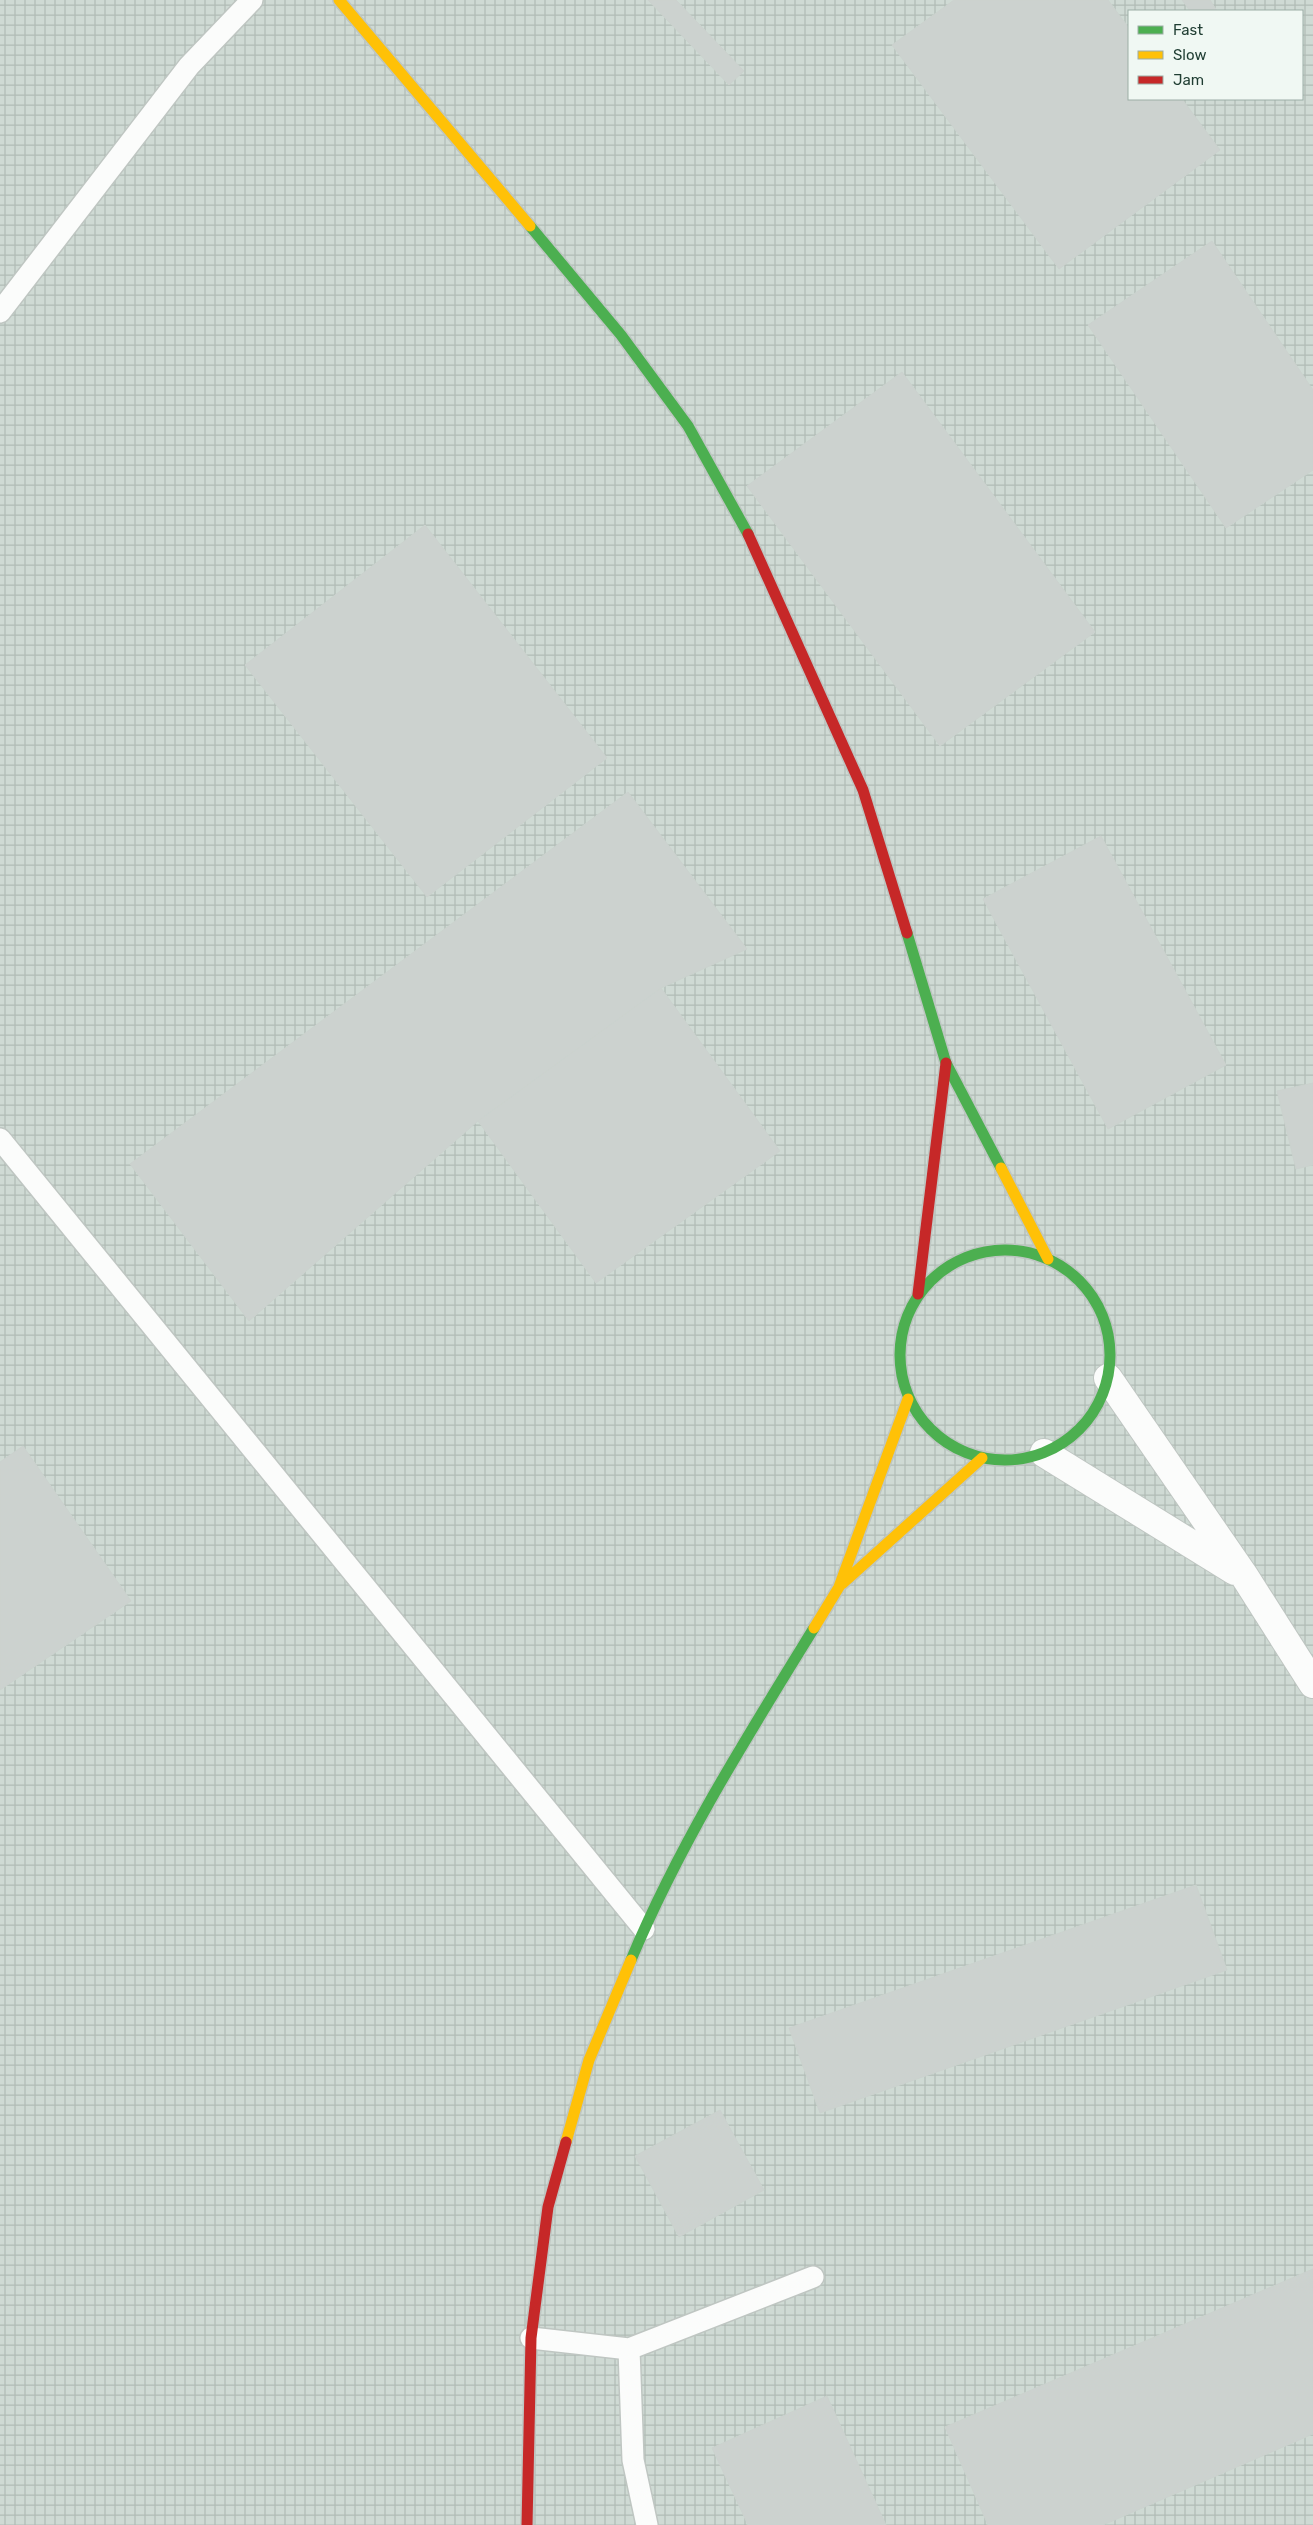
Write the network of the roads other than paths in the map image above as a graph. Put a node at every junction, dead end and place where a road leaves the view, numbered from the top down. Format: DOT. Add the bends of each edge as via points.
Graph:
graph roads {
  1 [pos="252,0"];
  2 [pos="339,0"];
  3 [pos="0,312"];
  4 [pos="946,1062"];
  5 [pos="0,1139"];
  6 [pos="1048,1258"];
  7 [pos="918,1294"];
  8 [pos="1108,1378"];
  9 [pos="908,1399"];
  10 [pos="1044,1453"];
  11 [pos="982,1458"];
  12 [pos="1245,1577"];
  13 [pos="839,1587"];
  14 [pos="1313,1684"];
  15 [pos="644,1929"];
  16 [pos="813,2277"];
  17 [pos="531,2338"];
  18 [pos="629,2348"];
  19 [pos="527,2525"];
  20 [pos="647,2525"];
  1 -- 3 [label="lane" via="189,66"];
  2 -- 4 [label="main road" via="621,334 688,426 748,534 863,790"];
  4 -- 6 [label="main road"];
  4 -- 7 [label="main road"];
  5 -- 15 [label="lane"];
  6 -- 7 [label="main road" via="1012,1249 976,1253 944,1268"];
  6 -- 8 [label="main road" via="1078,1279 1099,1308 1109,1342"];
  7 -- 9 [label="main road" via="902,1327 899,1363"];
  8 -- 10 [label="main road" via="1095,1410 1073,1436"];
  8 -- 12 [label="street"];
  9 -- 11 [label="main road" via="926,1426 952,1446"];
  9 -- 13 [label="main road"];
  10 -- 11 [label="main road" via="1013,1460"];
  10 -- 12 [label="street"];
  11 -- 13 [label="main road"];
  12 -- 14 [label="street"];
  13 -- 15 [label="main road" via="722,1779"];
  15 -- 17 [label="main road" via="589,2060 548,2207"];
  16 -- 18 [label="lane"];
  17 -- 18 [label="lane"];
  17 -- 19 [label="main road"];
  18 -- 20 [label="lane" via="633,2460"];
}
